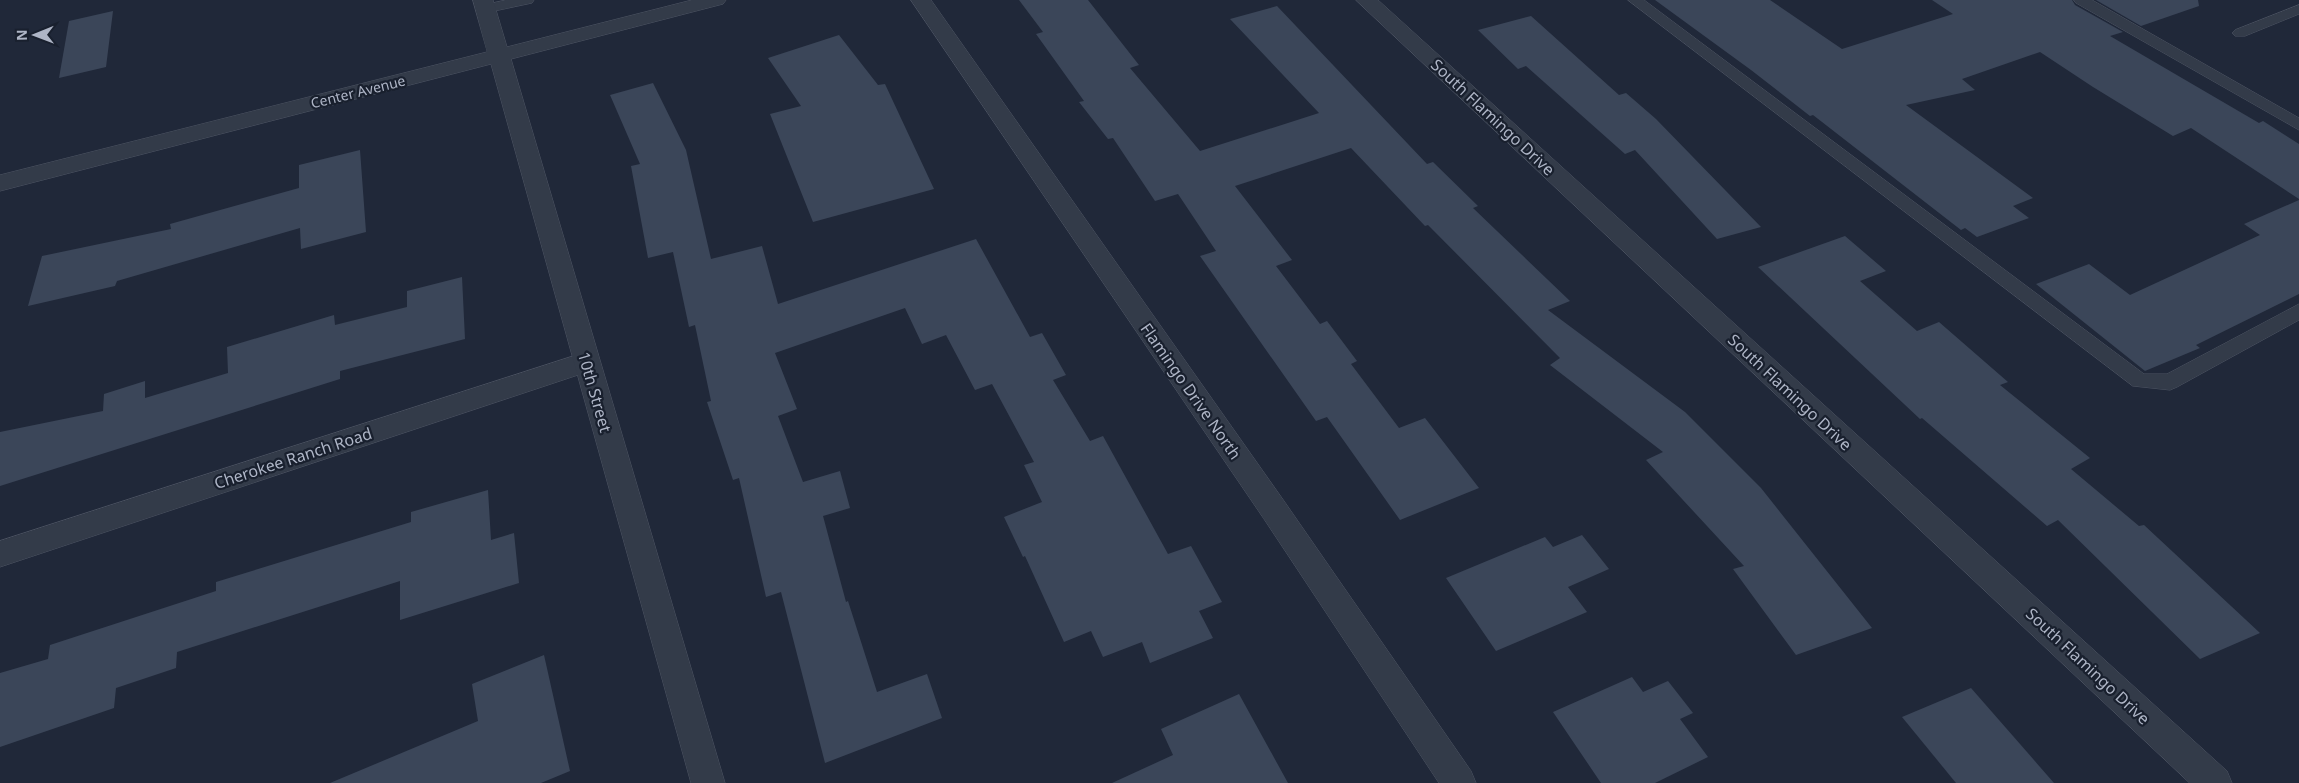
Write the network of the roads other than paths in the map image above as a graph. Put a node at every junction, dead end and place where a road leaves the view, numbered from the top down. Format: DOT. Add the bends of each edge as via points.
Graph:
graph roads {
  1 [pos="528,0"];
  2 [pos="716,0"];
  3 [pos="921,0"];
  4 [pos="1366,0"];
  5 [pos="1635,0"];
  6 [pos="2081,0"];
  7 [pos="484,4"];
  8 [pos="2299,9"];
  9 [pos="2240,33"];
  10 [pos="498,56"];
  11 [pos="2299,125"];
  12 [pos="0,183"];
  13 [pos="2299,312"];
  14 [pos="586,362"];
  15 [pos="0,554"];
  16 [pos="708,783"];
  17 [pos="1459,783"];
  18 [pos="2215,783"];
  1 -- 7 [label="lane"];
  2 -- 10 [label="street, Center Avenue"];
  3 -- 17 [label="street, Flamingo Drive North"];
  4 -- 18 [label="street, South Flamingo Drive"];
  5 -- 13 [label="lane" via="2140,381 2170,382"];
  6 -- 11 [label="lane"];
  7 -- 10 [label="street, 10th Street"];
  8 -- 9 [label="lane"];
  10 -- 12 [label="street, Center Avenue"];
  10 -- 14 [label="street, 10th Street"];
  14 -- 15 [label="street, Cherokee Ranch Road"];
  14 -- 16 [label="street, 10th Street"];
}
